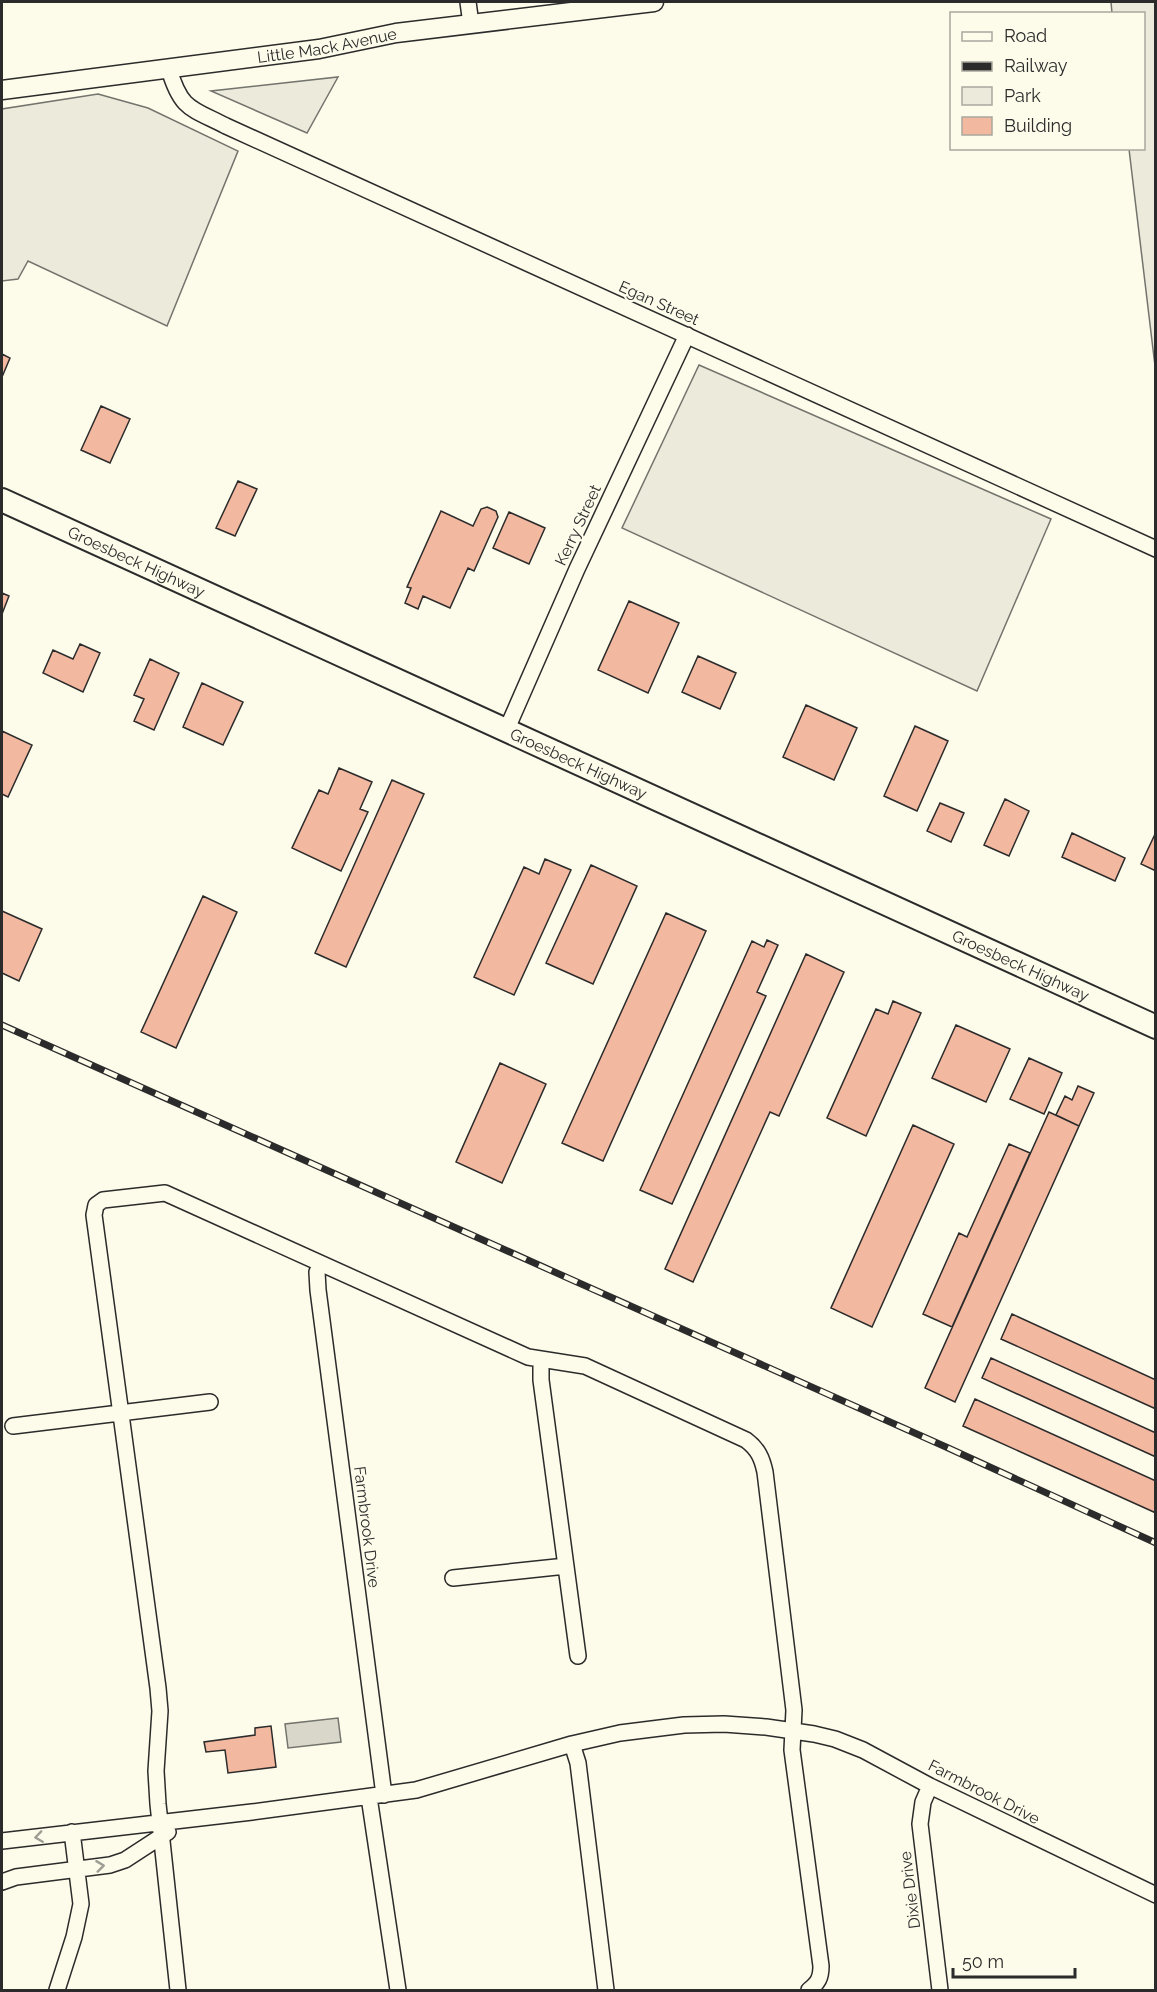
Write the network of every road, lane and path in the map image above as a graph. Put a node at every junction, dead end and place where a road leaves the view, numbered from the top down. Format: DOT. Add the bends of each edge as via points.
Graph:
graph roads {
  1 [pos="468,2"];
  2 [pos="654,2"];
  3 [pos="471,24"];
  4 [pos="169,69"];
  5 [pos="2,90"];
  6 [pos="687,335"];
  7 [pos="2,500"];
  8 [pos="1155,549"];
  9 [pos="506,731"];
  10 [pos="1155,1027"];
  11 [pos="321,1264"];
  12 [pos="541,1360"];
  13 [pos="210,1402"];
  14 [pos="121,1413"];
  15 [pos="13,1426"];
  16 [pos="566,1566"];
  17 [pos="453,1578"];
  18 [pos="578,1656"];
  19 [pos="794,1730"];
  20 [pos="572,1744"];
  21 [pos="930,1786"];
  22 [pos="377,1796"];
  23 [pos="160,1830"];
  24 [pos="72,1832"];
  25 [pos="2,1841"];
  26 [pos="77,1869"];
  27 [pos="2,1882"];
  28 [pos="1155,1895"];
  29 [pos="57,1990"];
  30 [pos="178,1990"];
  31 [pos="398,1990"];
  32 [pos="606,1990"];
  33 [pos="809,1990"];
  34 [pos="940,1990"];
  1 -- 3 [label="street"];
  2 -- 3 [label="street, Little Mack Avenue"];
  3 -- 4 [label="street, Little Mack Avenue"];
  4 -- 5 [label="street, Little Mack Avenue"];
  4 -- 6 [label="street, Egan Street" via="180,100 216,121"];
  6 -- 8 [label="street, Egan Street"];
  6 -- 9 [label="street, Kerry Street"];
  7 -- 9 [label="main road, Groesbeck Highway"];
  9 -- 10 [label="main road, Groesbeck Highway"];
  11 -- 12 [label="street"];
  11 -- 14 [label="street" via="165,1193 103,1200 96,1205 94,1215"];
  11 -- 22 [label="street, Farmbrook Drive" via="317,1272 318,1290"];
  12 -- 16 [label="street"];
  12 -- 19 [label="street" via="585,1366 755,1447 765,1472"];
  13 -- 14 [label="street"];
  14 -- 15 [label="street"];
  14 -- 23 [label="street" via="158,1688 156,1771"];
  16 -- 17 [label="street"];
  16 -- 18 [label="street"];
  19 -- 20 [label="street, Farmbrook Drive" via="684,1725"];
  19 -- 21 [label="street, Farmbrook Drive" via="863,1750"];
  19 -- 33 [label="street" via="792,1750 821,1966 821,1977"];
  20 -- 22 [label="street, Farmbrook Drive" via="416,1790"];
  20 -- 32 [label="street" via="578,1763"];
  21 -- 28 [label="street, Farmbrook Drive"];
  21 -- 34 [label="street, Dixie Drive" via="920,1824"];
  22 -- 23 [label="street, Farmbrook Drive" via="185,1820"];
  22 -- 31 [label="street, Farmbrook Drive"];
  23 -- 24 [label="street, Farmbrook Drive"];
  26 -- 23 [label="street, Farmbrook Drive, one-way" via="125,1860"];
  23 -- 30 [label="street"];
  24 -- 25 [label="street, Farmbrook Drive, one-way"];
  24 -- 26 [label="street"];
  26 -- 27 [label="street, Farmbrook Drive"];
  26 -- 29 [label="street" via="79,1920"];
}
